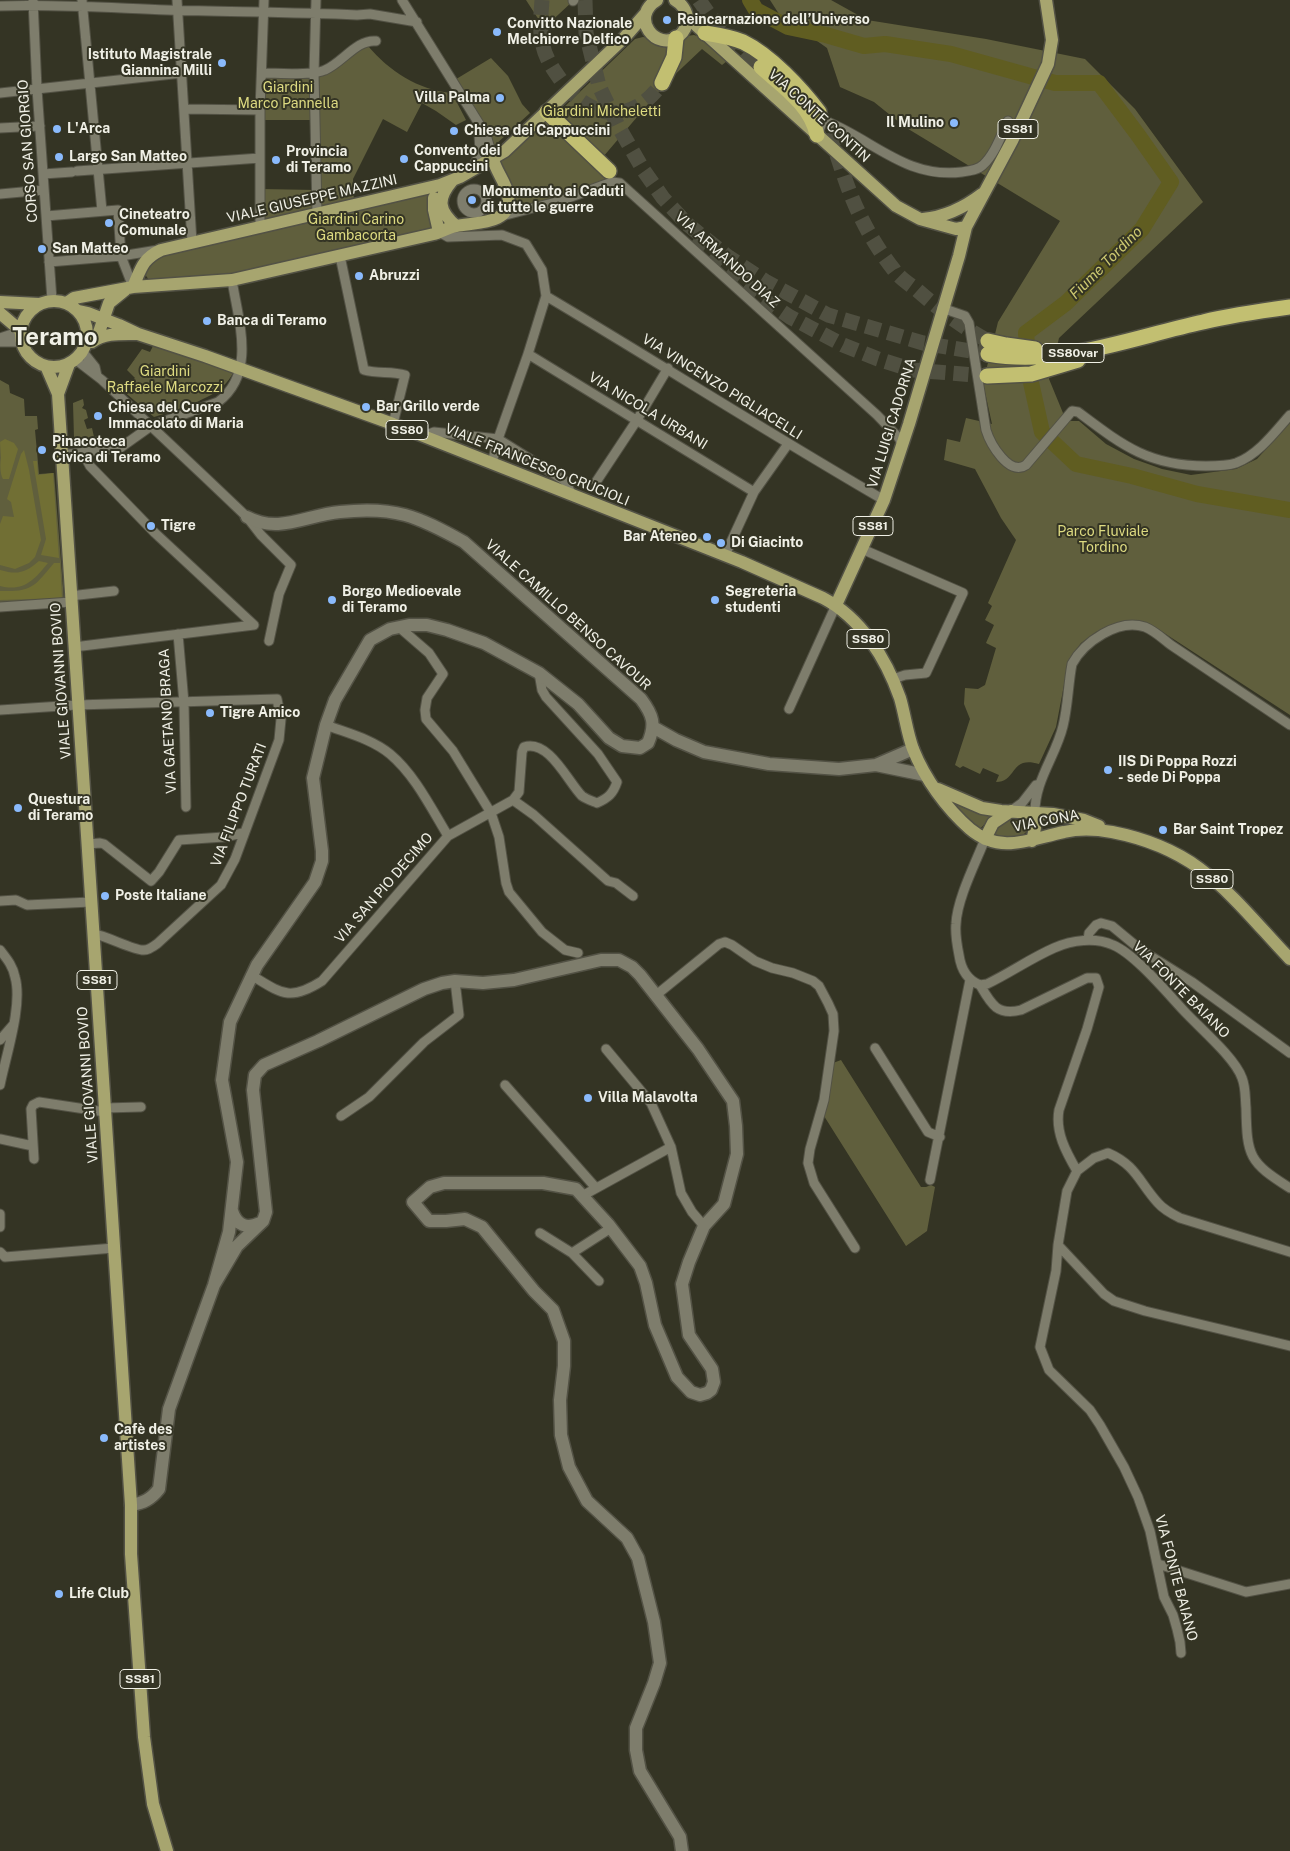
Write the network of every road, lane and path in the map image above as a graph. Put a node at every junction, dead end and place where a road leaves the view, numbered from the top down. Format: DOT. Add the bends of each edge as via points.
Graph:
graph roads {
  1 [pos="176,0"];
  2 [pos="229,0"];
  3 [pos="264,0"];
  4 [pos="316,0"];
  5 [pos="402,0"];
  6 [pos="657,0"];
  7 [pos="1046,0"];
  8 [pos="34,2"];
  9 [pos="680,2"];
  10 [pos="83,4"];
  11 [pos="130,4"];
  12 [pos="0,6"];
  13 [pos="178,10"];
  14 [pos="230,10"];
  15 [pos="264,12"];
  16 [pos="316,13"];
  17 [pos="646,13"];
  18 [pos="687,17"];
  19 [pos="416,22"];
  20 [pos="703,31"];
  21 [pos="680,34"];
  22 [pos="652,35"];
  23 [pos="624,38"];
  24 [pos="376,41"];
  25 [pos="761,67"];
  26 [pos="182,73"];
  27 [pos="262,73"];
  28 [pos="314,73"];
  29 [pos="90,83"];
  30 [pos="662,83"];
  31 [pos="37,89"];
  32 [pos="0,93"];
  33 [pos="184,109"];
  34 [pos="260,110"];
  35 [pos="547,112"];
  36 [pos="819,112"];
  37 [pos="1008,121"];
  38 [pos="40,126"];
  39 [pos="0,128"];
  40 [pos="479,134"];
  41 [pos="817,135"];
  42 [pos="260,158"];
  43 [pos="489,161"];
  44 [pos="187,164"];
  45 [pos="98,170"];
  46 [pos="471,171"];
  47 [pos="608,171"];
  48 [pos="43,174"];
  49 [pos="446,183"];
  50 [pos="44,190"];
  51 [pos="984,193"];
  52 [pos="0,194"];
  53 [pos="956,209"];
  54 [pos="102,211"];
  55 [pos="317,214"];
  56 [pos="49,216"];
  57 [pos="502,216"];
  58 [pos="920,219"];
  59 [pos="260,226"];
  60 [pos="456,226"];
  61 [pos="961,226"];
  62 [pos="439,232"];
  63 [pos="192,242"];
  64 [pos="161,250"];
  65 [pos="121,256"];
  66 [pos="340,256"];
  67 [pos="49,262"];
  68 [pos="143,264"];
  69 [pos="232,280"];
  70 [pos="157,285"];
  71 [pos="130,288"];
  72 [pos="546,296"];
  73 [pos="52,300"];
  74 [pos="0,302"];
  75 [pos="67,303"];
  76 [pos="39,304"];
  77 [pos="1290,307"];
  78 [pos="942,308"];
  79 [pos="79,311"];
  80 [pos="0,313"];
  81 [pos="104,319"];
  82 [pos="0,333"];
  83 [pos="138,334"];
  84 [pos="21,336"];
  85 [pos="0,338"];
  86 [pos="0,342"];
  87 [pos="1126,342"];
  88 [pos="993,349"];
  89 [pos="82,352"];
  90 [pos="528,354"];
  91 [pos="46,366"];
  92 [pos="668,368"];
  93 [pos="240,370"];
  94 [pos="990,376"];
  95 [pos="58,394"];
  96 [pos="1290,415"];
  97 [pos="637,420"];
  98 [pos="393,424"];
  99 [pos="909,424"];
  100 [pos="888,425"];
  101 [pos="151,426"];
  102 [pos="424,436"];
  103 [pos="498,439"];
  104 [pos="788,444"];
  105 [pos="902,444"];
  106 [pos="83,453"];
  107 [pos="62,455"];
  108 [pos="492,463"];
  109 [pos="596,482"];
  110 [pos="754,492"];
  111 [pos="572,495"];
  112 [pos="884,500"];
  113 [pos="247,517"];
  114 [pos="862,549"];
  115 [pos="724,555"];
  116 [pos="114,592"];
  117 [pos="71,599"];
  118 [pos="836,604"];
  119 [pos="0,607"];
  120 [pos="399,627"];
  121 [pos="178,634"];
  122 [pos="268,640"];
  123 [pos="74,647"];
  124 [pos="538,673"];
  125 [pos="893,679"];
  126 [pos="184,702"];
  127 [pos="77,705"];
  128 [pos="789,709"];
  129 [pos="0,710"];
  130 [pos="326,725"];
  131 [pos="1290,725"];
  132 [pos="653,727"];
  133 [pos="913,749"];
  134 [pos="876,765"];
  135 [pos="925,775"];
  136 [pos="1042,776"];
  137 [pos="934,787"];
  138 [pos="513,800"];
  139 [pos="186,807"];
  140 [pos="1010,811"];
  141 [pos="491,813"];
  142 [pos="1035,814"];
  143 [pos="1113,832"];
  144 [pos="243,833"];
  145 [pos="448,836"];
  146 [pos="985,839"];
  147 [pos="1032,841"];
  148 [pos="88,844"];
  149 [pos="633,896"];
  150 [pos="0,901"];
  151 [pos="91,902"];
  152 [pos="94,934"];
  153 [pos="1088,940"];
  154 [pos="0,950"];
  155 [pos="578,953"];
  156 [pos="1290,959"];
  157 [pos="251,975"];
  158 [pos="970,980"];
  159 [pos="455,981"];
  160 [pos="980,985"];
  161 [pos="655,996"];
  162 [pos="13,1025"];
  163 [pos="0,1040"];
  164 [pos="875,1048"];
  165 [pos="606,1049"];
  166 [pos="1290,1053"];
  167 [pos="0,1085"];
  168 [pos="505,1085"];
  169 [pos="141,1106"];
  170 [pos="105,1110"];
  171 [pos="341,1116"];
  172 [pos="940,1137"];
  173 [pos="0,1140"];
  174 [pos="33,1146"];
  175 [pos="671,1147"];
  176 [pos="34,1159"];
  177 [pos="1077,1171"];
  178 [pos="930,1180"];
  179 [pos="596,1188"];
  180 [pos="1290,1188"];
  181 [pos="582,1196"];
  182 [pos="232,1211"];
  183 [pos="0,1214"];
  184 [pos="704,1226"];
  185 [pos="0,1227"];
  186 [pos="611,1228"];
  187 [pos="229,1232"];
  188 [pos="243,1232"];
  189 [pos="540,1233"];
  190 [pos="1058,1245"];
  191 [pos="114,1248"];
  192 [pos="855,1248"];
  193 [pos="0,1252"];
  194 [pos="1290,1252"];
  195 [pos="572,1254"];
  196 [pos="598,1281"];
  197 [pos="214,1286"];
  198 [pos="1290,1346"];
  199 [pos="131,1505"];
  200 [pos="1158,1564"];
  201 [pos="1290,1584"];
  202 [pos="1181,1653"];
  203 [pos="167,1851"];
  204 [pos="682,1851"];
  1 -- 13 [label="street"];
  2 -- 14 [label="street"];
  3 -- 15 [label="street"];
  4 -- 16 [label="street"];
  5 -- 19 [label="street"];
  6 -- 17 [label="main road, VIALE GIUSEPPE MAZZINI"];
  7 -- 51 [label="main road, SS81" via="1052,40 1048,64"];
  8 -- 10 [label="street"];
  8 -- 12 [label="street"];
  8 -- 31 [label="street, CORSO SAN GIORGIO"];
  9 -- 18 [label="main road"];
  10 -- 11 [label="street"];
  10 -- 29 [label="street"];
  11 -- 13 [label="street"];
  13 -- 14 [label="street"];
  13 -- 26 [label="street"];
  14 -- 15 [label="street"];
  15 -- 16 [label="street"];
  15 -- 27 [label="street"];
  16 -- 19 [label="street" via="370,14"];
  16 -- 28 [label="street"];
  17 -- 22 [label="main road" via="645,22"];
  17 -- 23 [label="main road, VIALE GIUSEPPE MAZZINI"];
  18 -- 20 [label="main road, VIA CONTE CONTIN"];
  18 -- 21 [label="main road"];
  19 -- 43 [label="street" via="486,135"];
  20 -- 21 [label="main road"];
  20 -- 36 [label="highway" via="752,47 776,66"];
  20 -- 41 [label="main road, VIA CONTE CONTIN"];
  21 -- 22 [label="main road" via="663,40"];
  21 -- 30 [label="highway"];
  22 -- 23 [label="main road" via="646,33"];
  23 -- 35 [label="main road, VIALE GIUSEPPE MAZZINI"];
  24 -- 28 [label="street" via="364,43 325,70"];
  25 -- 41 [label="highway" via="808,113"];
  26 -- 29 [label="street"];
  26 -- 33 [label="street"];
  27 -- 28 [label="street"];
  27 -- 34 [label="street"];
  28 -- 55 [label="street"];
  29 -- 31 [label="street"];
  29 -- 45 [label="street"];
  31 -- 32 [label="street"];
  31 -- 38 [label="street, CORSO SAN GIORGIO"];
  33 -- 34 [label="street"];
  33 -- 44 [label="street"];
  34 -- 42 [label="street"];
  35 -- 43 [label="main road, VIALE GIUSEPPE MAZZINI" via="505,151"];
  35 -- 47 [label="highway"];
  37 -- 41 [label="street" via="989,159 982,166 939,173 894,159 831,123"];
  38 -- 39 [label="street"];
  38 -- 48 [label="street, CORSO SAN GIORGIO"];
  40 -- 46 [label="street" via="480,153"];
  41 -- 58 [label="main road, VIA CONTE CONTIN" via="896,206"];
  42 -- 44 [label="street"];
  42 -- 59 [label="street"];
  43 -- 46 [label="main road, VIALE GIUSEPPE MAZZINI"];
  43 -- 57 [label="main road" via="506,186 509,204"];
  44 -- 45 [label="street"];
  44 -- 63 [label="street"];
  45 -- 48 [label="street"];
  45 -- 54 [label="street"];
  46 -- 49 [label="main road, VIALE GIUSEPPE MAZZINI"];
  48 -- 50 [label="street, CORSO SAN GIORGIO"];
  49 -- 55 [label="main road, VIALE GIUSEPPE MAZZINI"];
  49 -- 60 [label="main road" via="441,208"];
  49 -- 62 [label="main road" via="434,199"];
  50 -- 52 [label="street"];
  50 -- 56 [label="street, CORSO SAN GIORGIO"];
  51 -- 53 [label="main road"];
  51 -- 61 [label="main road"];
  53 -- 58 [label="main road"];
  53 -- 61 [label="main road, SS81" via="967,212"];
  53 -- 61 [label="main road, SS81" via="948,218 949,224"];
  54 -- 56 [label="street"];
  54 -- 65 [label="street" via="118,210"];
  55 -- 59 [label="main road, VIALE GIUSEPPE MAZZINI"];
  56 -- 67 [label="street, CORSO SAN GIORGIO"];
  57 -- 60 [label="main road"];
  57 -- 100 [label="street, VIA ARMANDO DIAZ" via="560,201 612,182 620,183"];
  58 -- 61 [label="main road, VIA CONTE CONTIN"];
  59 -- 63 [label="main road, VIALE GIUSEPPE MAZZINI"];
  60 -- 62 [label="main road"];
  61 -- 78 [label="main road, VIA LUIGI CADORNA / SS81" via="962,244"];
  62 -- 66 [label="main road"];
  62 -- 72 [label="street" via="448,237 502,235 526,244 542,270"];
  63 -- 64 [label="main road, VIALE GIUSEPPE MAZZINI"];
  64 -- 65 [label="street"];
  64 -- 68 [label="main road, VIALE GIUSEPPE MAZZINI" via="150,255"];
  65 -- 67 [label="street"];
  65 -- 71 [label="street"];
  66 -- 69 [label="main road"];
  66 -- 98 [label="street" via="364,370 405,375"];
  67 -- 73 [label="street, CORSO SAN GIORGIO"];
  68 -- 70 [label="main road" via="144,274"];
  68 -- 71 [label="main road, VIALE GIUSEPPE MAZZINI"];
  69 -- 70 [label="main road"];
  69 -- 93 [label="street" via="243,352"];
  70 -- 71 [label="main road"];
  71 -- 75 [label="main road" via="74,298"];
  71 -- 81 [label="main road, VIALE GIUSEPPE MAZZINI" via="109,303"];
  72 -- 90 [label="street"];
  72 -- 92 [label="street, VIA VINCENZO PIGLIACELLI"];
  73 -- 75 [label="main road"];
  73 -- 76 [label="main road"];
  74 -- 76 [label="main road"];
  75 -- 79 [label="main road"];
  76 -- 84 [label="main road" via="28,312"];
  77 -- 87 [label="highway" via="1204,322"];
  78 -- 96 [label="street" via="965,316 969,323 986,430 997,452 1011,465 1022,468 1026,465 1072,410 1118,442 1151,458 1182,466 1235,464 1251,455"];
  78 -- 99 [label="main road, VIA LUIGI CADORNA / SS81"];
  79 -- 81 [label="main road, VIALE FRANCESCO CRUCIOLI / SS80"];
  79 -- 89 [label="main road" via="87,327"];
  80 -- 84 [label="main road"];
  81 -- 83 [label="main road, VIALE FRANCESCO CRUCIOLI / SS80"];
  81 -- 89 [label="main road, VIALE GIUSEPPE MAZZINI"];
  82 -- 85 [label="street"];
  83 -- 89 [label="main road, VIALE FRANCESCO CRUCIOLI / SS80" via="109,335"];
  83 -- 93 [label="main road, VIALE FRANCESCO CRUCIOLI / SS80"];
  84 -- 85 [label="street"];
  84 -- 86 [label="street"];
  84 -- 91 [label="main road" via="30,357"];
  87 -- 88 [label="highway" via="1042,350"];
  87 -- 94 [label="highway" via="1051,369 1023,375"];
  89 -- 91 [label="main road" via="58,367"];
  89 -- 95 [label="main road, SS81"];
  89 -- 101 [label="street" via="97,376"];
  90 -- 97 [label="street, VIA NICOLA URBANI"];
  90 -- 103 [label="street"];
  91 -- 95 [label="main road, SS81"];
  92 -- 97 [label="street"];
  92 -- 104 [label="street, VIA VINCENZO PIGLIACELLI"];
  93 -- 98 [label="main road, VIALE FRANCESCO CRUCIOLI / SS80"];
  93 -- 101 [label="street" via="229,392 218,402"];
  95 -- 107 [label="main road, VIALE GIOVANNI BOVIO / SS81"];
  97 -- 109 [label="street"];
  97 -- 110 [label="street, VIA NICOLA URBANI"];
  98 -- 102 [label="main road, VIALE FRANCESCO CRUCIOLI / SS80"];
  99 -- 100 [label="street" via="899,428"];
  99 -- 105 [label="main road, VIA LUIGI CADORNA / SS81"];
  100 -- 105 [label="street, VIA ARMANDO DIAZ"];
  101 -- 106 [label="street" via="120,448"];
  101 -- 113 [label="street"];
  102 -- 103 [label="street" via="434,432"];
  102 -- 108 [label="main road, VIALE FRANCESCO CRUCIOLI / SS80"];
  103 -- 108 [label="street"];
  103 -- 111 [label="street" via="565,481"];
  104 -- 110 [label="street"];
  104 -- 112 [label="street, VIA VINCENZO PIGLIACELLI"];
  105 -- 112 [label="main road, VIA LUIGI CADORNA / SS81"];
  106 -- 107 [label="street"];
  106 -- 121 [label="street" via="90,466 155,533 254,624"];
  107 -- 117 [label="main road, VIALE GIOVANNI BOVIO / SS81"];
  108 -- 111 [label="main road, VIALE FRANCESCO CRUCIOLI / SS80"];
  110 -- 115 [label="street"];
  111 -- 115 [label="main road, VIALE FRANCESCO CRUCIOLI / SS80"];
  112 -- 114 [label="main road, VIA LUIGI CADORNA / SS81"];
  113 -- 122 [label="street" via="291,565 279,594"];
  113 -- 132 [label="main road, VIALE CAMILLO BENSO CAVOUR" via="258,523 279,525 338,512 382,511 413,516 435,526 464,542 641,699 650,712"];
  114 -- 118 [label="main road, VIA LUIGI CADORNA / SS81"];
  114 -- 125 [label="street" via="963,593 926,673"];
  115 -- 118 [label="main road, VIALE FRANCESCO CRUCIOLI / SS80"];
  116 -- 117 [label="street"];
  117 -- 119 [label="street"];
  117 -- 123 [label="main road, VIALE GIOVANNI BOVIO / SS81"];
  118 -- 125 [label="main road, SS80" via="859,626"];
  118 -- 128 [label="street"];
  120 -- 124 [label="main road" via="420,624 447,630 484,643"];
  120 -- 130 [label="main road" via="370,640 335,700"];
  120 -- 141 [label="street" via="429,653 443,674 427,698 426,719 453,751"];
  121 -- 123 [label="street"];
  121 -- 126 [label="street, VIA GAETANO BRAGA"];
  123 -- 127 [label="main road, VIALE GIOVANNI BOVIO / SS81"];
  124 -- 132 [label="main road" via="578,704 609,738 622,746 640,748 648,743"];
  124 -- 138 [label="street" via="546,697 598,754 617,782 614,792 606,799 597,803 584,798 551,756 529,746 522,752 519,792"];
  125 -- 133 [label="main road, SS80"];
  126 -- 127 [label="street"];
  126 -- 139 [label="street, VIA GAETANO BRAGA"];
  126 -- 144 [label="street, VIA FILIPPO TURATI" via="277,699 281,719 279,740"];
  127 -- 129 [label="street"];
  127 -- 148 [label="main road, VIALE GIOVANNI BOVIO / SS81"];
  130 -- 145 [label="street" via="368,740 389,753 407,773"];
  130 -- 157 [label="main road" via="313,778 322,861 315,882"];
  131 -- 136 [label="street" via="1152,631 1143,627 1124,627 1103,634 1087,645 1072,664 1063,727"];
  132 -- 134 [label="main road" via="704,752 769,764 839,769"];
  133 -- 134 [label="main road"];
  133 -- 135 [label="main road, SS80"];
  134 -- 135 [label="main road"];
  135 -- 137 [label="main road, SS80"];
  136 -- 140 [label="street" via="1027,797"];
  136 -- 142 [label="street"];
  137 -- 140 [label="main road, SS80" via="982,808"];
  137 -- 146 [label="main road, SS80" via="965,824"];
  138 -- 141 [label="street, VIA SAN PIO DECIMO"];
  138 -- 149 [label="street" via="608,881"];
  140 -- 142 [label="main road, VIA CONA / SS80"];
  140 -- 146 [label="main road" via="993,823"];
  141 -- 145 [label="street, VIA SAN PIO DECIMO"];
  141 -- 155 [label="street" via="509,892 542,932 565,950"];
  142 -- 143 [label="main road, VIA CONA / SS80" via="1076,818"];
  142 -- 147 [label="main road"];
  143 -- 147 [label="main road, VIA CONA / SS80" via="1082,829"];
  143 -- 156 [label="main road, VIA CONA / SS80" via="1174,852 1200,869"];
  144 -- 148 [label="street" via="179,840 151,880 104,844"];
  144 -- 152 [label="street, VIA FILIPPO TURATI" via="235,859 221,886 150,949 142,951"];
  145 -- 157 [label="street, VIA SAN PIO DECIMO" via="322,981 308,990 290,995"];
  146 -- 147 [label="main road, VIA CONA / SS80" via="1005,844"];
  146 -- 158 [label="street" via="958,910 956,924 960,960"];
  148 -- 151 [label="main road, VIALE GIOVANNI BOVIO / SS81"];
  150 -- 151 [label="street" via="16,900 27,905"];
  151 -- 152 [label="main road, VIALE GIOVANNI BOVIO / SS81"];
  152 -- 170 [label="main road, VIALE GIOVANNI BOVIO / SS81"];
  153 -- 160 [label="street, VIA FONTE BAIANO" via="1067,942 1004,976"];
  153 -- 166 [label="street" via="1096,925 1112,926"];
  153 -- 180 [label="street, VIA FONTE BAIANO" via="1114,945 1133,958 1234,1065 1245,1088 1250,1152 1262,1169"];
  154 -- 162 [label="street" via="11,964 16,979"];
  157 -- 182 [label="main road" via="230,1022 222,1070 237,1162"];
  158 -- 160 [label="street"];
  158 -- 172 [label="street"];
  159 -- 161 [label="main road" via="514,980 601,960 619,960 632,967"];
  159 -- 171 [label="street" via="459,1015 424,1042 369,1097"];
  159 -- 188 [label="main road" via="424,989 264,1065 255,1075 253,1090 266,1212 263,1221"];
  160 -- 177 [label="street" via="996,1008 1010,1012 1026,1008 1087,978 1096,978 1099,987 1087,1029 1058,1110 1058,1131"];
  161 -- 184 [label="main road" via="698,1049 733,1101 737,1154 724,1204"];
  161 -- 192 [label="street" via="724,942 755,961 806,978 819,986 833,1014 834,1031 824,1100 808,1157 809,1169 814,1183"];
  162 -- 163 [label="street"];
  162 -- 167 [label="street"];
  164 -- 172 [label="street" via="928,1132"];
  165 -- 175 [label="street" via="651,1103"];
  168 -- 179 [label="street"];
  169 -- 170 [label="street"];
  170 -- 174 [label="street" via="36,1102 31,1109"];
  170 -- 191 [label="main road, VIALE GIOVANNI BOVIO / SS81"];
  172 -- 178 [label="street"];
  173 -- 174 [label="street"];
  174 -- 176 [label="street"];
  175 -- 179 [label="street"];
  175 -- 184 [label="street" via="681,1193"];
  177 -- 190 [label="street, VIA FONTE BAIANO" via="1068,1191"];
  177 -- 194 [label="street" via="1094,1158 1108,1153 1130,1166 1166,1210 1196,1224"];
  179 -- 181 [label="street"];
  181 -- 186 [label="main road"];
  181 -- 204 [label="main road" via="576,1189 542,1183 444,1183 430,1187 413,1202 429,1221 465,1219 482,1227 552,1310 564,1341 560,1409 562,1436 570,1467 587,1501 627,1538 638,1558 654,1622 660,1663 636,1728 636,1750 640,1771 680,1837"];
  182 -- 187 [label="main road"];
  182 -- 188 [label="main road"];
  183 -- 185 [label="street"];
  184 -- 186 [label="main road" via="682,1284 689,1335 712,1369 714,1382 711,1390 700,1395 691,1392 677,1378 655,1325 640,1266"];
  186 -- 195 [label="street"];
  187 -- 188 [label="main road" via="238,1226"];
  187 -- 197 [label="main road"];
  188 -- 197 [label="main road"];
  189 -- 195 [label="street"];
  190 -- 198 [label="street" via="1114,1301"];
  190 -- 200 [label="street, VIA FONTE BAIANO" via="1056,1271 1040,1347 1042,1356 1049,1370 1090,1410 1124,1467 1150,1531"];
  191 -- 193 [label="street" via="27,1256 5,1256"];
  191 -- 199 [label="main road, VIALE GIOVANNI BOVIO / SS81"];
  195 -- 196 [label="street"];
  197 -- 199 [label="main road" via="169,1409 160,1489 142,1504"];
  199 -- 203 [label="main road, SS81" via="144,1737 153,1804"];
  200 -- 201 [label="street" via="1246,1592"];
  200 -- 202 [label="street, VIA FONTE BAIANO"];
}
